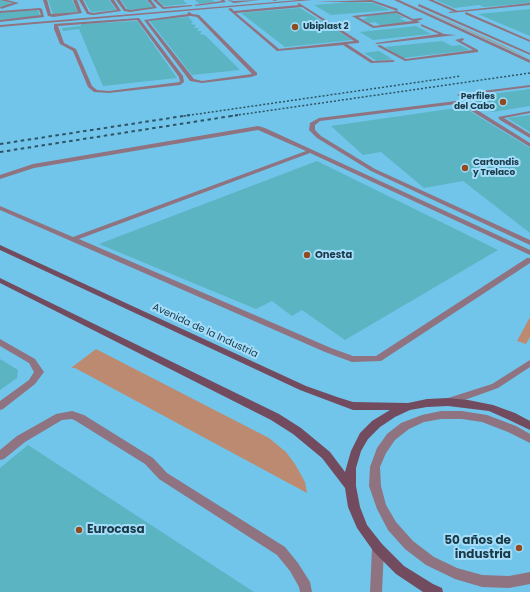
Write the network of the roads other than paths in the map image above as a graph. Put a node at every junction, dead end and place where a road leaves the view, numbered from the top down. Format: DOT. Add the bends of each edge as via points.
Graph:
graph roads {
  1 [pos="2,0"];
  2 [pos="45,0"];
  3 [pos="75,0"];
  4 [pos="81,0"];
  5 [pos="112,0"];
  6 [pos="118,0"];
  7 [pos="149,0"];
  8 [pos="155,0"];
  9 [pos="186,0"];
  10 [pos="229,0"];
  11 [pos="310,0"];
  12 [pos="396,0"];
  13 [pos="430,0"];
  14 [pos="256,1"];
  15 [pos="316,2"];
  16 [pos="222,3"];
  17 [pos="415,3"];
  18 [pos="299,4"];
  19 [pos="530,5"];
  20 [pos="193,6"];
  21 [pos="303,6"];
  22 [pos="0,8"];
  23 [pos="397,10"];
  24 [pos="0,12"];
  25 [pos="450,12"];
  26 [pos="456,13"];
  27 [pos="466,13"];
  28 [pos="149,17"];
  29 [pos="421,19"];
  30 [pos="413,20"];
  31 [pos="0,21"];
  32 [pos="56,25"];
  33 [pos="422,25"];
  34 [pos="0,26"];
  35 [pos="443,35"];
  36 [pos="463,39"];
  37 [pos="457,40"];
  38 [pos="530,42"];
  39 [pos="344,44"];
  40 [pos="524,44"];
  41 [pos="530,54"];
  42 [pos="392,61"];
  43 [pos="530,62"];
  44 [pos="530,86"];
  45 [pos="459,95"];
  46 [pos="530,112"];
  47 [pos="530,136"];
  48 [pos="530,144"];
  49 [pos="311,151"];
  50 [pos="0,177"];
  51 [pos="0,208"];
  52 [pos="73,239"];
  53 [pos="530,243"];
  54 [pos="0,247"];
  55 [pos="530,253"];
  56 [pos="530,260"];
  57 [pos="0,280"];
  58 [pos="0,342"];
  59 [pos="530,363"];
  60 [pos="448,402"];
  61 [pos="0,406"];
  62 [pos="408,407"];
  63 [pos="530,426"];
  64 [pos="530,439"];
  65 [pos="0,456"];
  66 [pos="350,486"];
  67 [pos="378,548"];
  68 [pos="530,578"];
  69 [pos="306,592"];
  70 [pos="376,592"];
  71 [pos="437,592"];
  1 -- 22 [label="street" via="17,3"];
  2 -- 3 [label="street" via="49,15 61,17 81,13"];
  4 -- 5 [label="street" via="89,13 118,11"];
  6 -- 7 [label="street" via="125,10 134,11 155,8"];
  8 -- 20 [label="street" via="163,8"];
  9 -- 20 [label="street"];
  10 -- 14 [label="street"];
  11 -- 34 [label="street"];
  12 -- 43 [label="street"];
  13 -- 26 [label="street"];
  15 -- 23 [label="street" via="372,1"];
  16 -- 20 [label="street"];
  17 -- 41 [label="street"];
  18 -- 21 [label="street"];
  19 -- 26 [label="street"];
  19 -- 27 [label="street"];
  21 -- 39 [label="street" via="359,41"];
  21 -- 39 [label="street" via="232,11 278,50"];
  24 -- 31 [label="street" via="41,10 43,16"];
  25 -- 26 [label="street"];
  26 -- 27 [label="street"];
  27 -- 38 [label="street"];
  28 -- 28 [label="street" via="146,20 192,80 202,82 256,74 198,16 190,14"];
  29 -- 30 [label="street"];
  30 -- 30 [label="street" via="397,12 354,16 373,27 418,22"];
  32 -- 32 [label="street" via="62,44 75,50 90,87 96,91 109,92 182,82 181,77 138,19"];
  33 -- 35 [label="street"];
  35 -- 37 [label="street" via="453,36"];
  35 -- 37 [label="street" via="378,44 404,60 476,51"];
  36 -- 37 [label="street"];
  38 -- 40 [label="street"];
  39 -- 42 [label="street" via="372,62"];
  44 -- 45 [label="street"];
  46 -- 47 [label="street" via="501,117"];
  48 -- 53 [label="street" via="456,102 319,120 312,124 312,130 319,137 373,170"];
  49 -- 50 [label="street" via="263,129 250,128 33,166"];
  49 -- 52 [label="street"];
  49 -- 55 [label="street"];
  51 -- 52 [label="street"];
  52 -- 56 [label="street" via="352,359 378,359"];
  54 -- 62 [label="main road, Avenida de la Industria" via="303,388 353,406"];
  57 -- 66 [label="main road" via="275,417 326,455"];
  58 -- 61 [label="street" via="32,361 39,372 32,382"];
  59 -- 60 [label="street" via="495,386"];
  60 -- 62 [label="main road"];
  60 -- 63 [label="main road" via="490,408"];
  62 -- 66 [label="main road" via="391,414 364,436 351,468"];
  64 -- 68 [label="street" via="484,418 441,415 422,419 391,437 381,451 376,467 375,486 381,506 392,526 409,545 430,561 455,573 482,581 509,582"];
  65 -- 69 [label="street" via="21,439 60,417 72,415 80,418 149,461 163,476 281,551 294,567"];
  66 -- 67 [label="main road" via="354,506 363,528"];
  67 -- 70 [label="street"];
  67 -- 71 [label="main road" via="400,570"];
}
